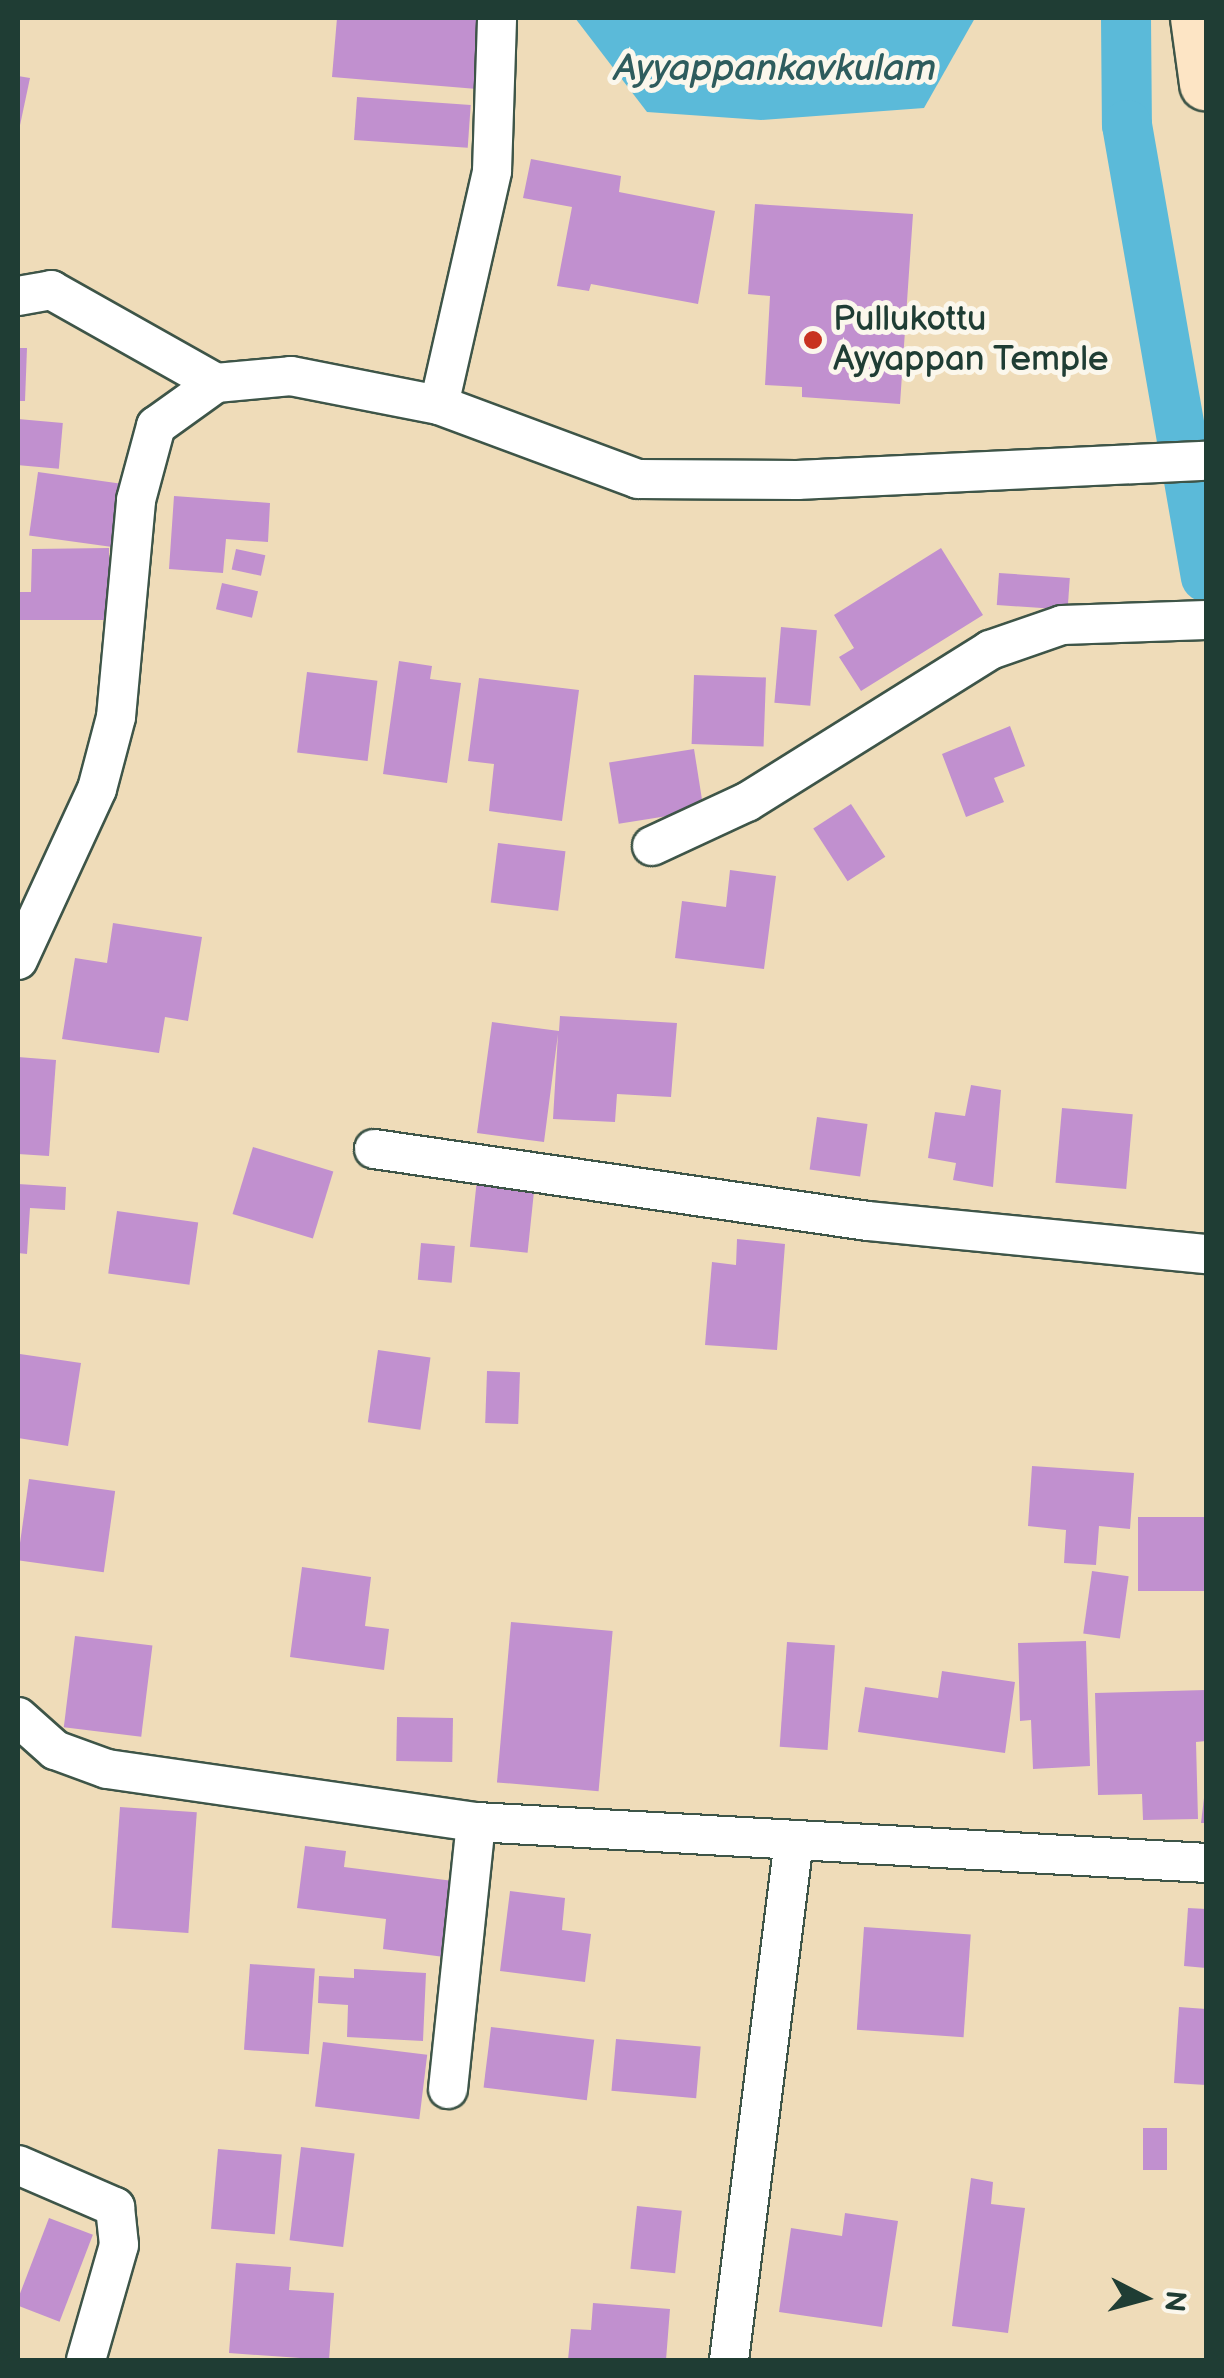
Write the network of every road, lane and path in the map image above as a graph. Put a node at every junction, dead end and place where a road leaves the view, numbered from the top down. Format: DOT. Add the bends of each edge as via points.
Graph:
graph roads {
  1 [pos="497,18"];
  2 [pos="1197,18"];
  3 [pos="1206,84"];
  4 [pos="18,296"];
  5 [pos="216,384"];
  6 [pos="439,404"];
  7 [pos="1206,461"];
  8 [pos="1206,620"];
  9 [pos="652,846"];
  10 [pos="18,960"];
  11 [pos="374,1148"];
  12 [pos="1206,1254"];
  13 [pos="18,1717"];
  14 [pos="476,1822"];
  15 [pos="794,1840"];
  16 [pos="1206,1864"];
  17 [pos="448,2089"];
  18 [pos="18,2165"];
  19 [pos="86,2360"];
  20 [pos="728,2360"];
  1 -- 6 [label="street" via="492,171"];
  2 -- 3 [label="main road"];
  4 -- 5 [label="street" via="51,290"];
  5 -- 6 [label="street" via="291,376"];
  5 -- 10 [label="street" via="156,426 136,500 116,718 97,789"];
  6 -- 7 [label="street" via="638,479 797,480"];
  8 -- 9 [label="street" via="1062,624 990,650 748,802"];
  11 -- 12 [label="street" via="868,1222"];
  13 -- 14 [label="street" via="55,1750 107,1770"];
  14 -- 15 [label="street"];
  14 -- 17 [label="street"];
  15 -- 16 [label="street"];
  15 -- 20 [label="street"];
  18 -- 19 [label="street" via="114,2208 119,2245"];
}
